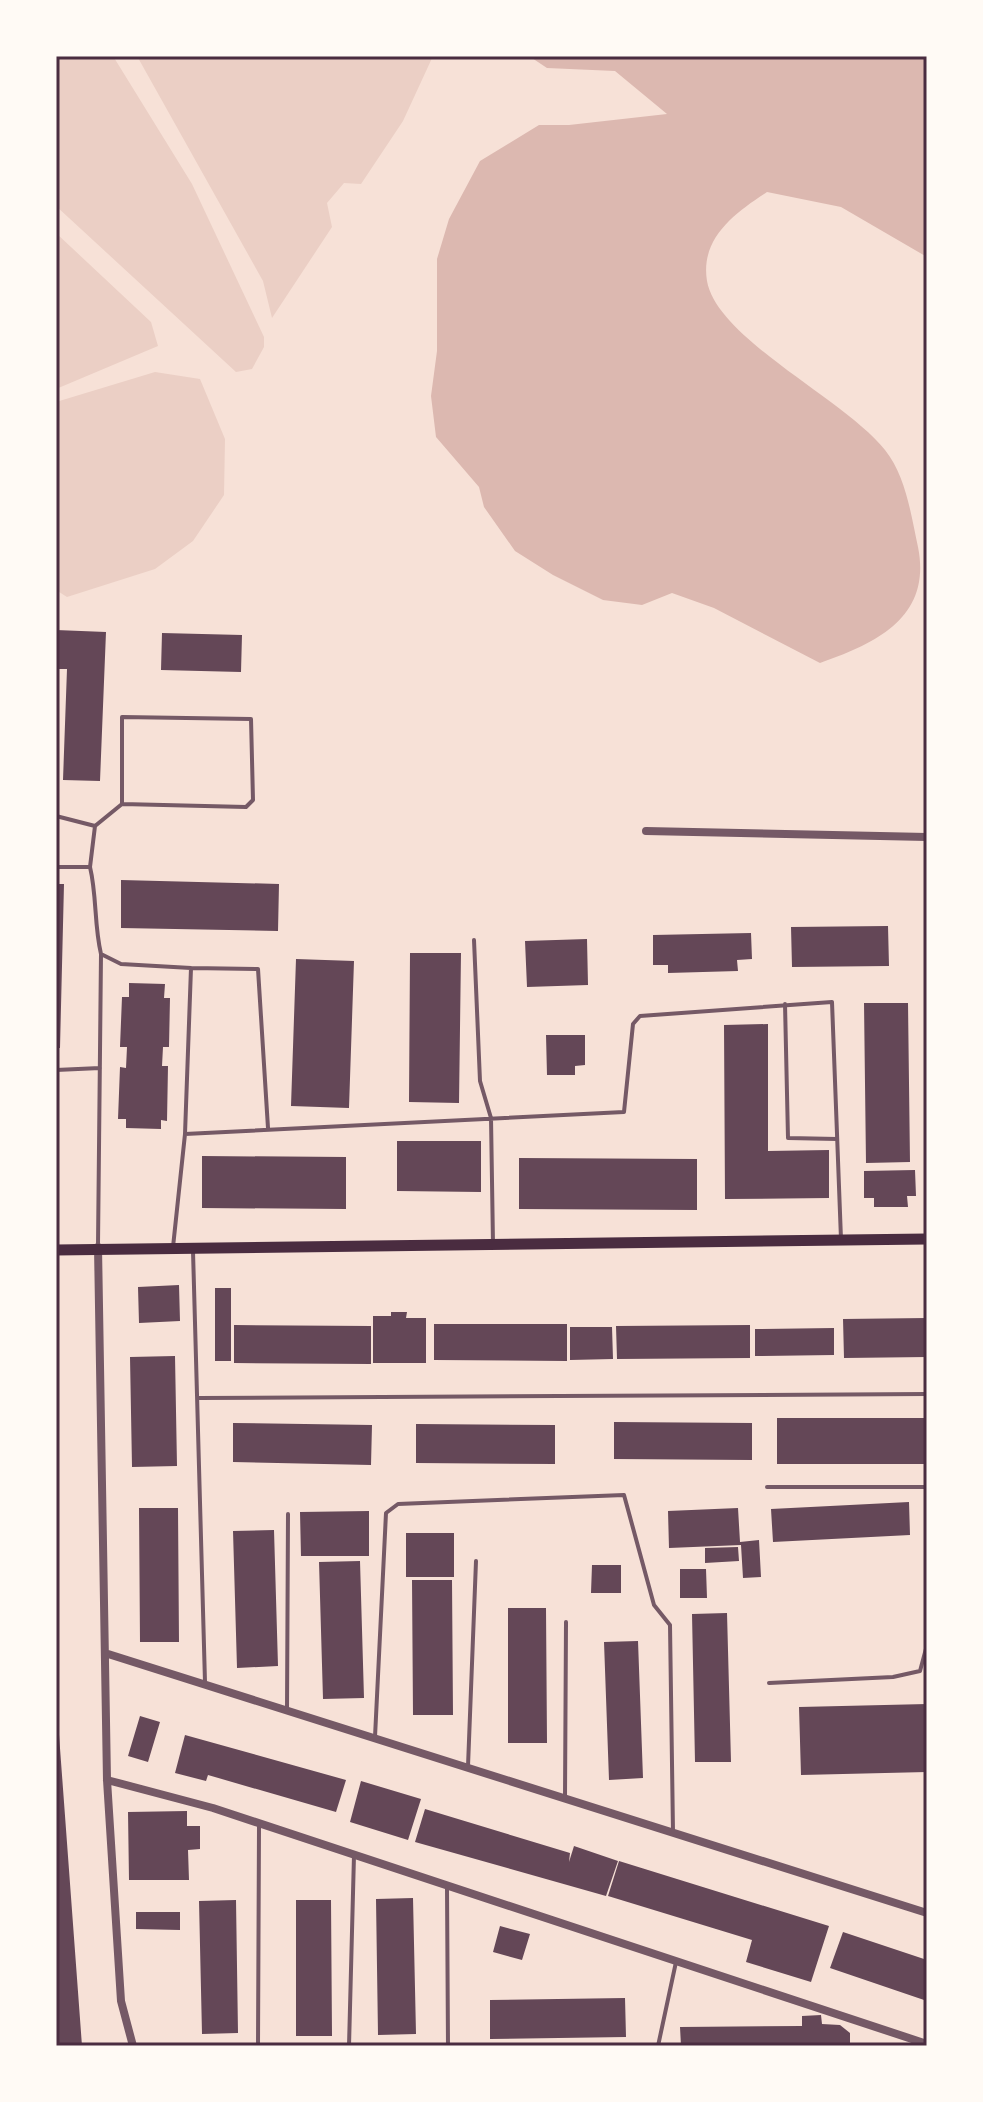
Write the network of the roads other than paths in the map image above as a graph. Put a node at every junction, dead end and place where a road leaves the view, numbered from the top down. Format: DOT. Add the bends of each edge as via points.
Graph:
graph roads {
  1 [pos="122,804"];
  2 [pos="56,816"];
  3 [pos="95,826"];
  4 [pos="646,831"];
  5 [pos="927,837"];
  6 [pos="56,867"];
  7 [pos="90,867"];
  8 [pos="474,940"];
  9 [pos="101,954"];
  10 [pos="191,968"];
  11 [pos="785,1004"];
  12 [pos="100,1068"];
  13 [pos="56,1070"];
  14 [pos="491,1118"];
  15 [pos="268,1129"];
  16 [pos="185,1134"];
  17 [pos="837,1139"];
  18 [pos="927,1239"];
  19 [pos="841,1240"];
  20 [pos="493,1244"];
  21 [pos="98,1247"];
  22 [pos="173,1247"];
  23 [pos="193,1248"];
  24 [pos="56,1250"];
  25 [pos="927,1394"];
  26 [pos="199,1398"];
  27 [pos="767,1487"];
  28 [pos="927,1487"];
  29 [pos="288,1514"];
  30 [pos="476,1561"];
  31 [pos="566,1622"];
  32 [pos="927,1645"];
  33 [pos="105,1653"];
  34 [pos="769,1683"];
  35 [pos="205,1685"];
  36 [pos="287,1710"];
  37 [pos="375,1737"];
  38 [pos="468,1766"];
  39 [pos="107,1780"];
  40 [pos="565,1797"];
  41 [pos="259,1823"];
  42 [pos="673,1832"];
  43 [pos="354,1855"];
  44 [pos="447,1885"];
  45 [pos="927,1913"];
  46 [pos="676,1961"];
  47 [pos="927,2044"];
  48 [pos="133,2046"];
  49 [pos="258,2046"];
  50 [pos="349,2046"];
  51 [pos="448,2046"];
  52 [pos="658,2046"];
  1 -- 1 [label="lane" via="246,807 253,800 251,719 122,717"];
  1 -- 3 [label="lane"];
  2 -- 3 [label="lane"];
  3 -- 7 [label="lane"];
  4 -- 5 [label="street"];
  6 -- 7 [label="lane"];
  7 -- 9 [label="lane"];
  8 -- 14 [label="lane" via="480,1081"];
  9 -- 10 [label="lane" via="121,964"];
  9 -- 12 [label="lane"];
  10 -- 15 [label="lane" via="258,969"];
  10 -- 16 [label="lane"];
  11 -- 14 [label="lane" via="640,1016 633,1024 624,1112"];
  11 -- 17 [label="lane" via="788,1138"];
  11 -- 17 [label="lane" via="832,1002"];
  12 -- 13 [label="lane"];
  12 -- 21 [label="lane"];
  14 -- 15 [label="lane"];
  14 -- 20 [label="lane"];
  15 -- 16 [label="lane"];
  16 -- 22 [label="lane"];
  17 -- 19 [label="lane"];
  18 -- 19 [label="main road"];
  19 -- 20 [label="main road"];
  20 -- 23 [label="main road"];
  21 -- 22 [label="main road"];
  21 -- 24 [label="main road"];
  21 -- 33 [label="street"];
  22 -- 23 [label="main road"];
  23 -- 26 [label="lane"];
  25 -- 26 [label="lane"];
  26 -- 35 [label="lane"];
  27 -- 28 [label="lane"];
  29 -- 36 [label="lane"];
  30 -- 38 [label="lane"];
  31 -- 40 [label="lane"];
  32 -- 34 [label="lane" via="920,1671"];
  33 -- 35 [label="street"];
  33 -- 39 [label="street"];
  35 -- 36 [label="street"];
  36 -- 37 [label="street"];
  37 -- 38 [label="street"];
  37 -- 42 [label="lane" via="386,1513 398,1504 624,1495 654,1605 670,1625"];
  38 -- 40 [label="street"];
  39 -- 41 [label="street"];
  39 -- 48 [label="street" via="121,2001"];
  40 -- 42 [label="street"];
  41 -- 43 [label="street"];
  41 -- 49 [label="lane"];
  42 -- 45 [label="street"];
  43 -- 44 [label="street"];
  43 -- 50 [label="lane"];
  44 -- 46 [label="street"];
  44 -- 51 [label="lane"];
  46 -- 47 [label="street"];
  46 -- 52 [label="lane"];
}
